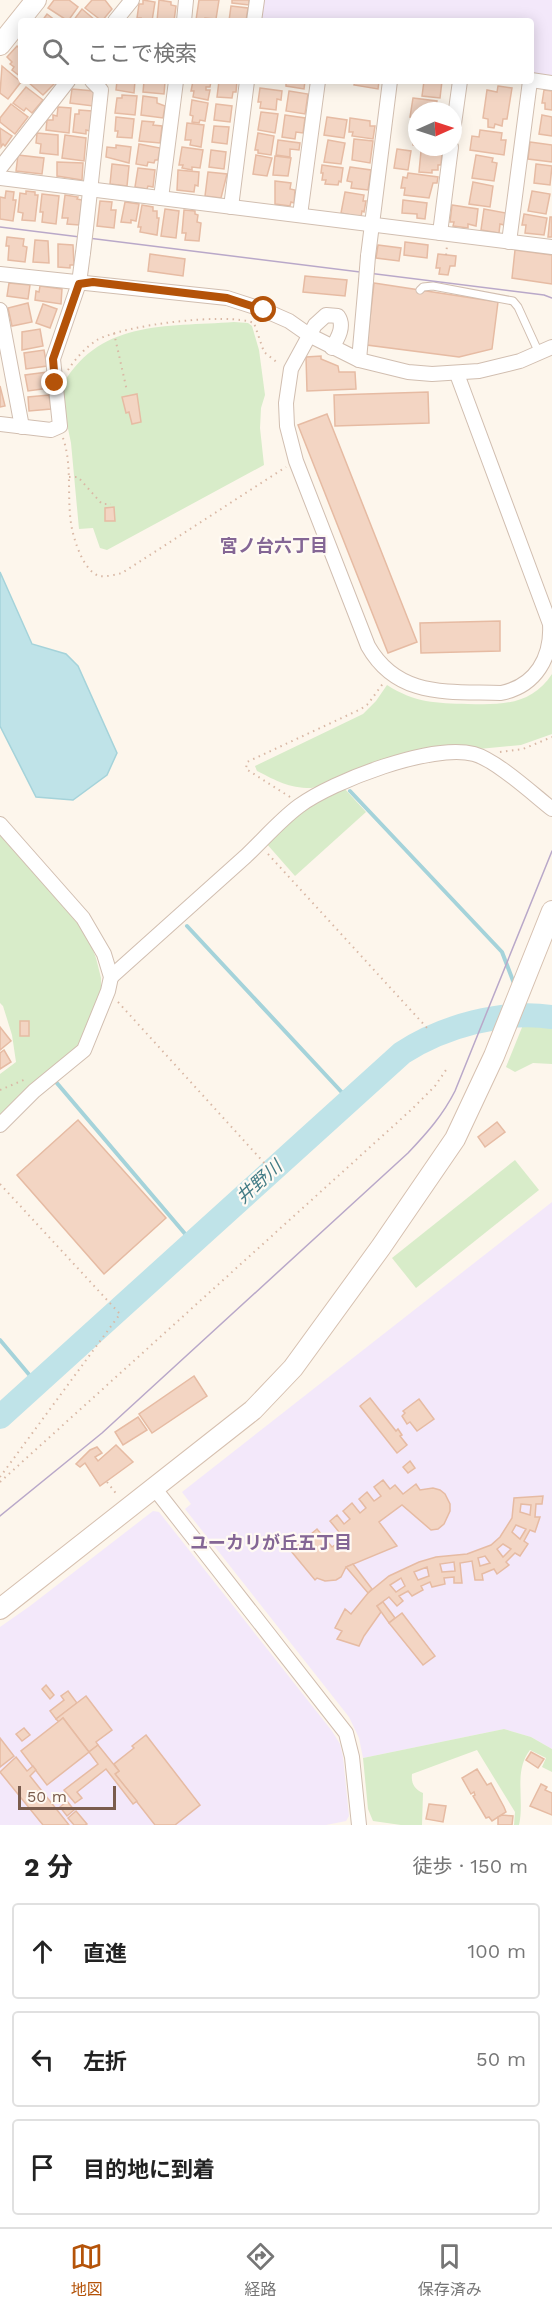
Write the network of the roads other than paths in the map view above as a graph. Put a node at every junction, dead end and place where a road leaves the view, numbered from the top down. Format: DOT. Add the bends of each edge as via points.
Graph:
graph roads {
  1 [pos="36,0"];
  2 [pos="186,0"];
  3 [pos="257,0"];
  4 [pos="125,2"];
  5 [pos="22,18"];
  6 [pos="117,18"];
  7 [pos="184,18"];
  8 [pos="254,18"];
  9 [pos="18,22"];
  10 [pos="0,45"];
  11 [pos="534,81"];
  12 [pos="552,83"];
  13 [pos="66,84"];
  14 [pos="95,84"];
  15 [pos="176,84"];
  16 [pos="247,84"];
  17 [pos="318,84"];
  18 [pos="390,84"];
  19 [pos="459,84"];
  20 [pos="531,84"];
  21 [pos="456,102"];
  22 [pos="450,156"];
  23 [pos="0,168"];
  24 [pos="0,178"];
  25 [pos="91,189"];
  26 [pos="161,198"];
  27 [pos="231,207"];
  28 [pos="300,215"];
  29 [pos="371,224"];
  30 [pos="440,233"];
  31 [pos="509,242"];
  32 [pos="552,247"];
  33 [pos="0,274"];
  34 [pos="79,284"];
  35 [pos="420,290"];
  36 [pos="0,310"];
  37 [pos="309,335"];
  38 [pos="552,347"];
  39 [pos="332,348"];
  40 [pos="537,348"];
  41 [pos="359,360"];
  42 [pos="457,374"];
  43 [pos="0,424"];
  44 [pos="22,427"];
  45 [pos="552,808"];
  46 [pos="0,824"];
  47 [pos="552,912"];
  48 [pos="109,984"];
  49 [pos="0,1125"];
  50 [pos="155,1489"];
  51 [pos="0,1609"];
  52 [pos="359,1825"];
  1 -- 5 [label="street"];
  2 -- 7 [label="street"];
  3 -- 8 [label="street"];
  4 -- 6 [label="street"];
  9 -- 10 [label="street"];
  11 -- 12 [label="street"];
  13 -- 23 [label="street"];
  14 -- 25 [label="street" via="101,90"];
  15 -- 26 [label="street"];
  16 -- 27 [label="street"];
  17 -- 28 [label="street"];
  18 -- 29 [label="street"];
  19 -- 21 [label="street"];
  20 -- 31 [label="street"];
  22 -- 30 [label="street"];
  24 -- 25 [label="street"];
  25 -- 26 [label="street"];
  25 -- 34 [label="street, bridge"];
  26 -- 27 [label="street"];
  27 -- 28 [label="street"];
  28 -- 29 [label="street"];
  29 -- 30 [label="street"];
  29 -- 41 [label="street, bridge"];
  30 -- 31 [label="street"];
  31 -- 32 [label="street"];
  33 -- 34 [label="street"];
  34 -- 37 [label="street" via="93,282 227,298 281,317"];
  34 -- 44 [label="street" via="53,359 60,426 51,430"];
  35 -- 40 [label="lane" via="433,286 513,301"];
  36 -- 44 [label="street"];
  37 -- 39 [label="street"];
  37 -- 39 [label="street" via="326,315 338,316 341,328"];
  37 -- 42 [label="street" via="291,369 287,426 296,461 368,646 389,672 416,687 501,693 528,682 544,664 550,645 550,624"];
  38 -- 40 [label="street"];
  39 -- 41 [label="street"];
  40 -- 42 [label="street" via="501,367"];
  41 -- 42 [label="street" via="408,372"];
  43 -- 44 [label="street"];
  45 -- 48 [label="street" via="489,761 462,752 442,753 353,778 298,807"];
  46 -- 48 [label="street" via="83,918 104,954"];
  47 -- 50 [label="street" via="494,1056 455,1139 381,1247 293,1368 254,1410"];
  48 -- 49 [label="street" via="84,1050"];
  50 -- 51 [label="street"];
  50 -- 52 [label="street" via="346,1733"];
}
